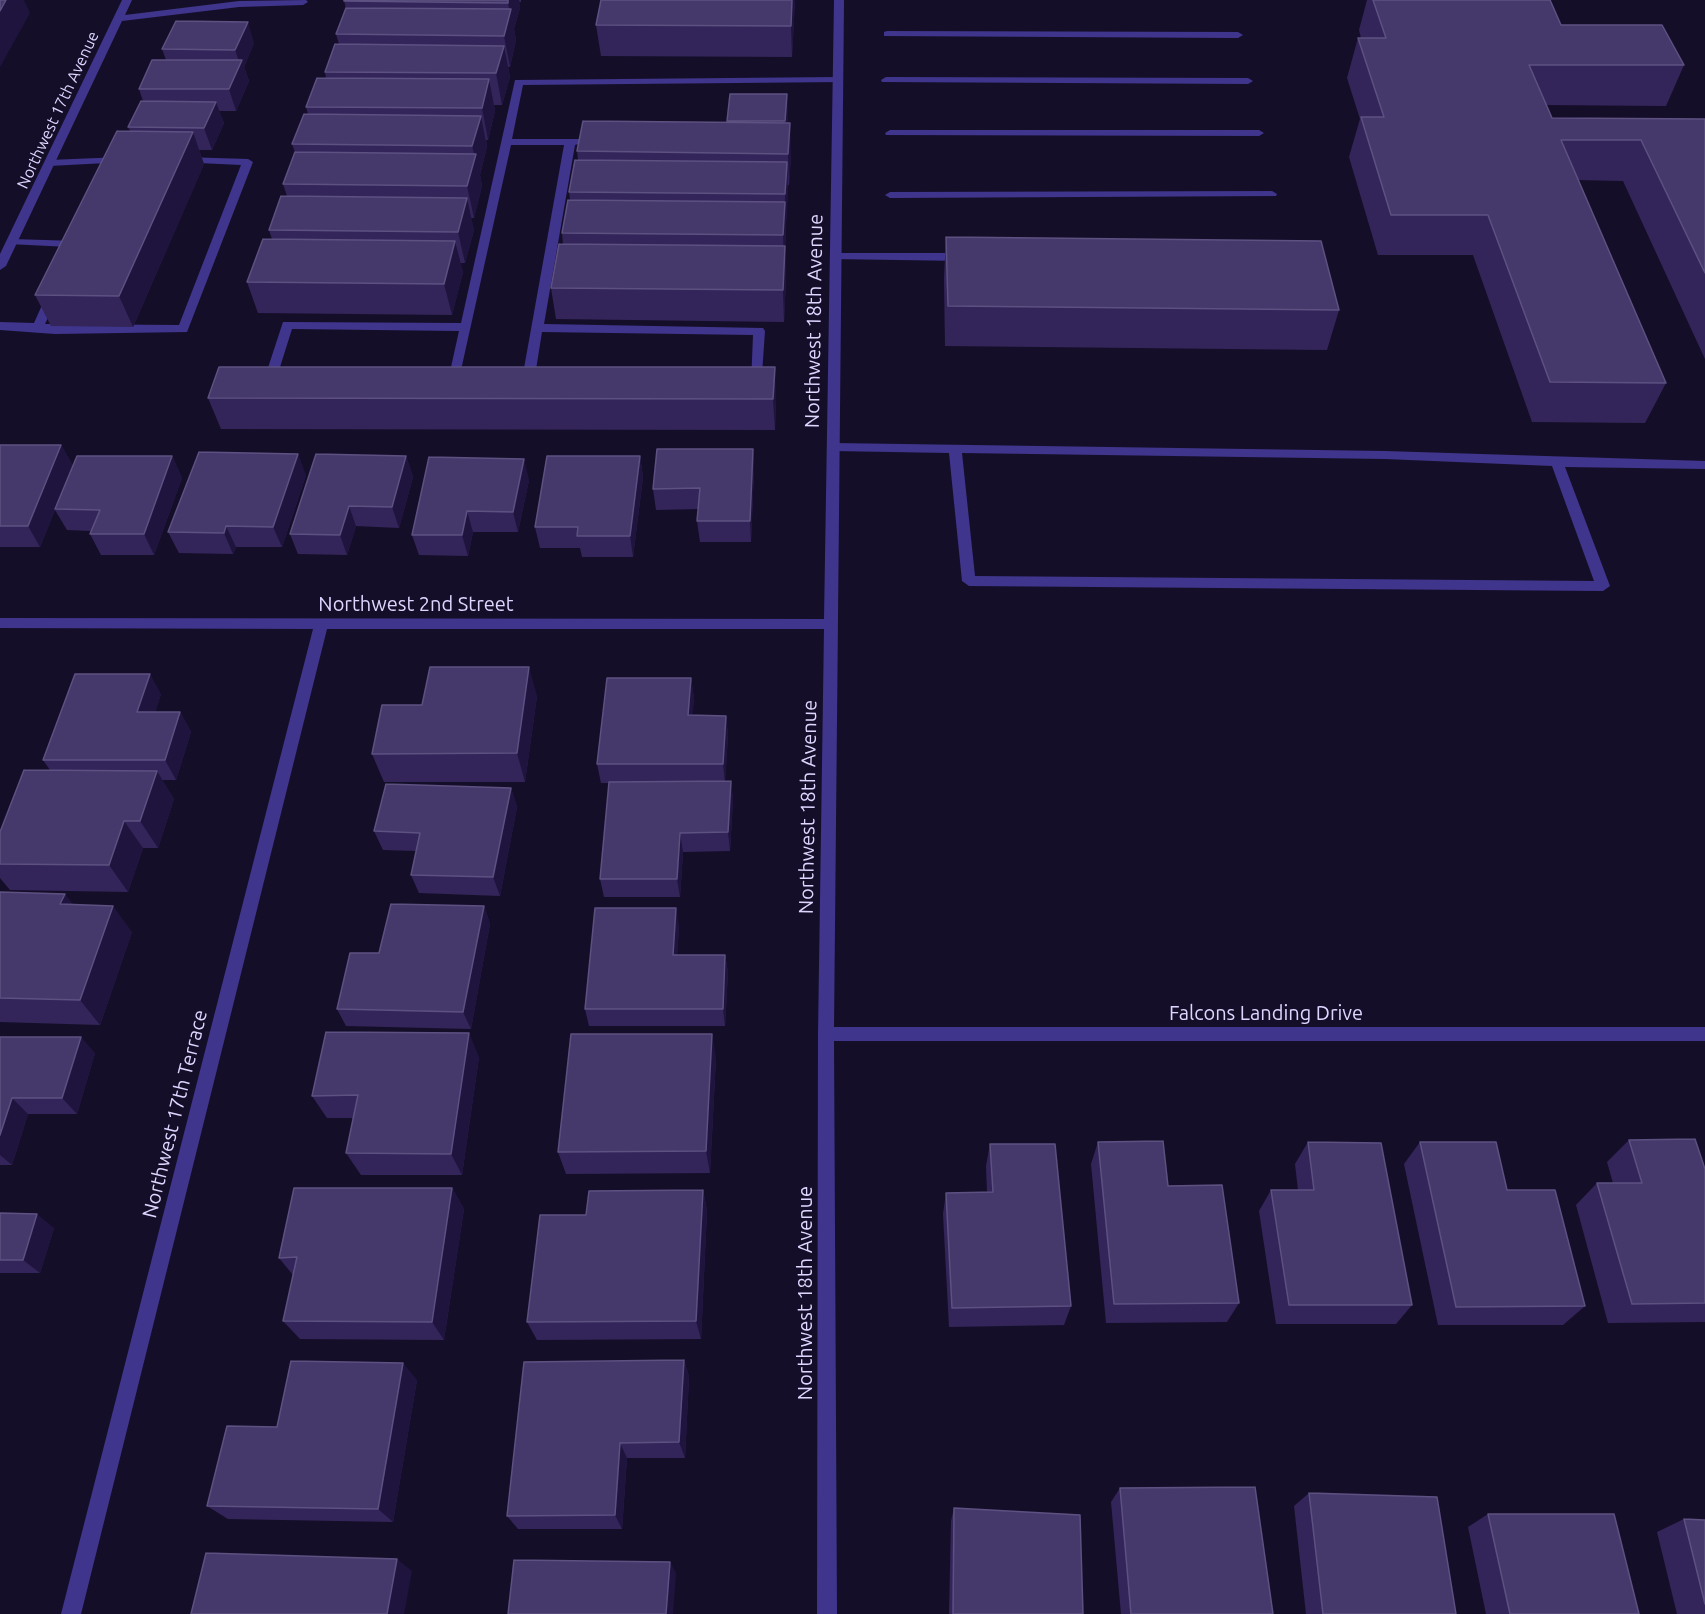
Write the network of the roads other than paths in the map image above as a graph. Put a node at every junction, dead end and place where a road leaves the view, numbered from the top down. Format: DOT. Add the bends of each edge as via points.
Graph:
graph roads {
  1 [pos="127,0"];
  2 [pos="839,0"];
  3 [pos="303,2"];
  4 [pos="117,19"];
  5 [pos="887,34"];
  6 [pos="1238,35"];
  7 [pos="838,80"];
  8 [pos="886,80"];
  9 [pos="1248,81"];
  10 [pos="890,133"];
  11 [pos="1259,134"];
  12 [pos="504,142"];
  13 [pos="570,142"];
  14 [pos="594,142"];
  15 [pos="174,159"];
  16 [pos="138,160"];
  17 [pos="49,163"];
  18 [pos="1272,194"];
  19 [pos="890,195"];
  20 [pos="12,242"];
  21 [pos="72,254"];
  22 [pos="836,257"];
  23 [pos="980,257"];
  24 [pos="0,266"];
  25 [pos="57,286"];
  26 [pos="0,326"];
  27 [pos="38,327"];
  28 [pos="465,327"];
  29 [pos="538,328"];
  30 [pos="527,385"];
  31 [pos="746,385"];
  32 [pos="279,386"];
  33 [pos="452,386"];
  34 [pos="833,447"];
  35 [pos="955,449"];
  36 [pos="1557,462"];
  37 [pos="1705,465"];
  38 [pos="0,623"];
  39 [pos="321,624"];
  40 [pos="831,624"];
  41 [pos="826,1034"];
  42 [pos="1705,1034"];
  43 [pos="70,1614"];
  44 [pos="827,1614"];
  1 -- 4 [label="street, Northwest 17th Avenue"];
  2 -- 7 [label="street, Northwest 18th Avenue"];
  3 -- 4 [label="street" via="239,4"];
  4 -- 17 [label="street, Northwest 17th Avenue"];
  5 -- 6 [label="street"];
  7 -- 12 [label="street" via="519,82"];
  7 -- 22 [label="street, Northwest 18th Avenue"];
  8 -- 9 [label="street"];
  10 -- 11 [label="street"];
  12 -- 13 [label="street"];
  12 -- 28 [label="street"];
  13 -- 14 [label="street"];
  13 -- 29 [label="street"];
  15 -- 27 [label="street" via="248,162 183,329"];
  16 -- 17 [label="street"];
  17 -- 20 [label="street, Northwest 17th Avenue"];
  18 -- 19 [label="street"];
  20 -- 21 [label="street" via="76,244"];
  20 -- 24 [label="street, Northwest 17th Avenue"];
  22 -- 23 [label="street"];
  22 -- 34 [label="street, Northwest 18th Avenue"];
  25 -- 27 [label="street"];
  26 -- 27 [label="street"];
  28 -- 32 [label="street" via="287,325 268,386"];
  28 -- 33 [label="street"];
  29 -- 30 [label="street"];
  29 -- 31 [label="street" via="759,331 758,385"];
  34 -- 35 [label="street"];
  34 -- 40 [label="street, Northwest 18th Avenue"];
  35 -- 36 [label="street" via="1385,455"];
  35 -- 36 [label="street" via="969,581 1603,586"];
  36 -- 37 [label="street"];
  38 -- 39 [label="street, Northwest 2nd Street"];
  39 -- 40 [label="street, Northwest 2nd Street"];
  39 -- 43 [label="street, Northwest 17th Terrace"];
  40 -- 41 [label="street, Northwest 18th Avenue"];
  41 -- 42 [label="street, Falcons Landing Drive"];
  41 -- 44 [label="street, Northwest 18th Avenue"];
}
